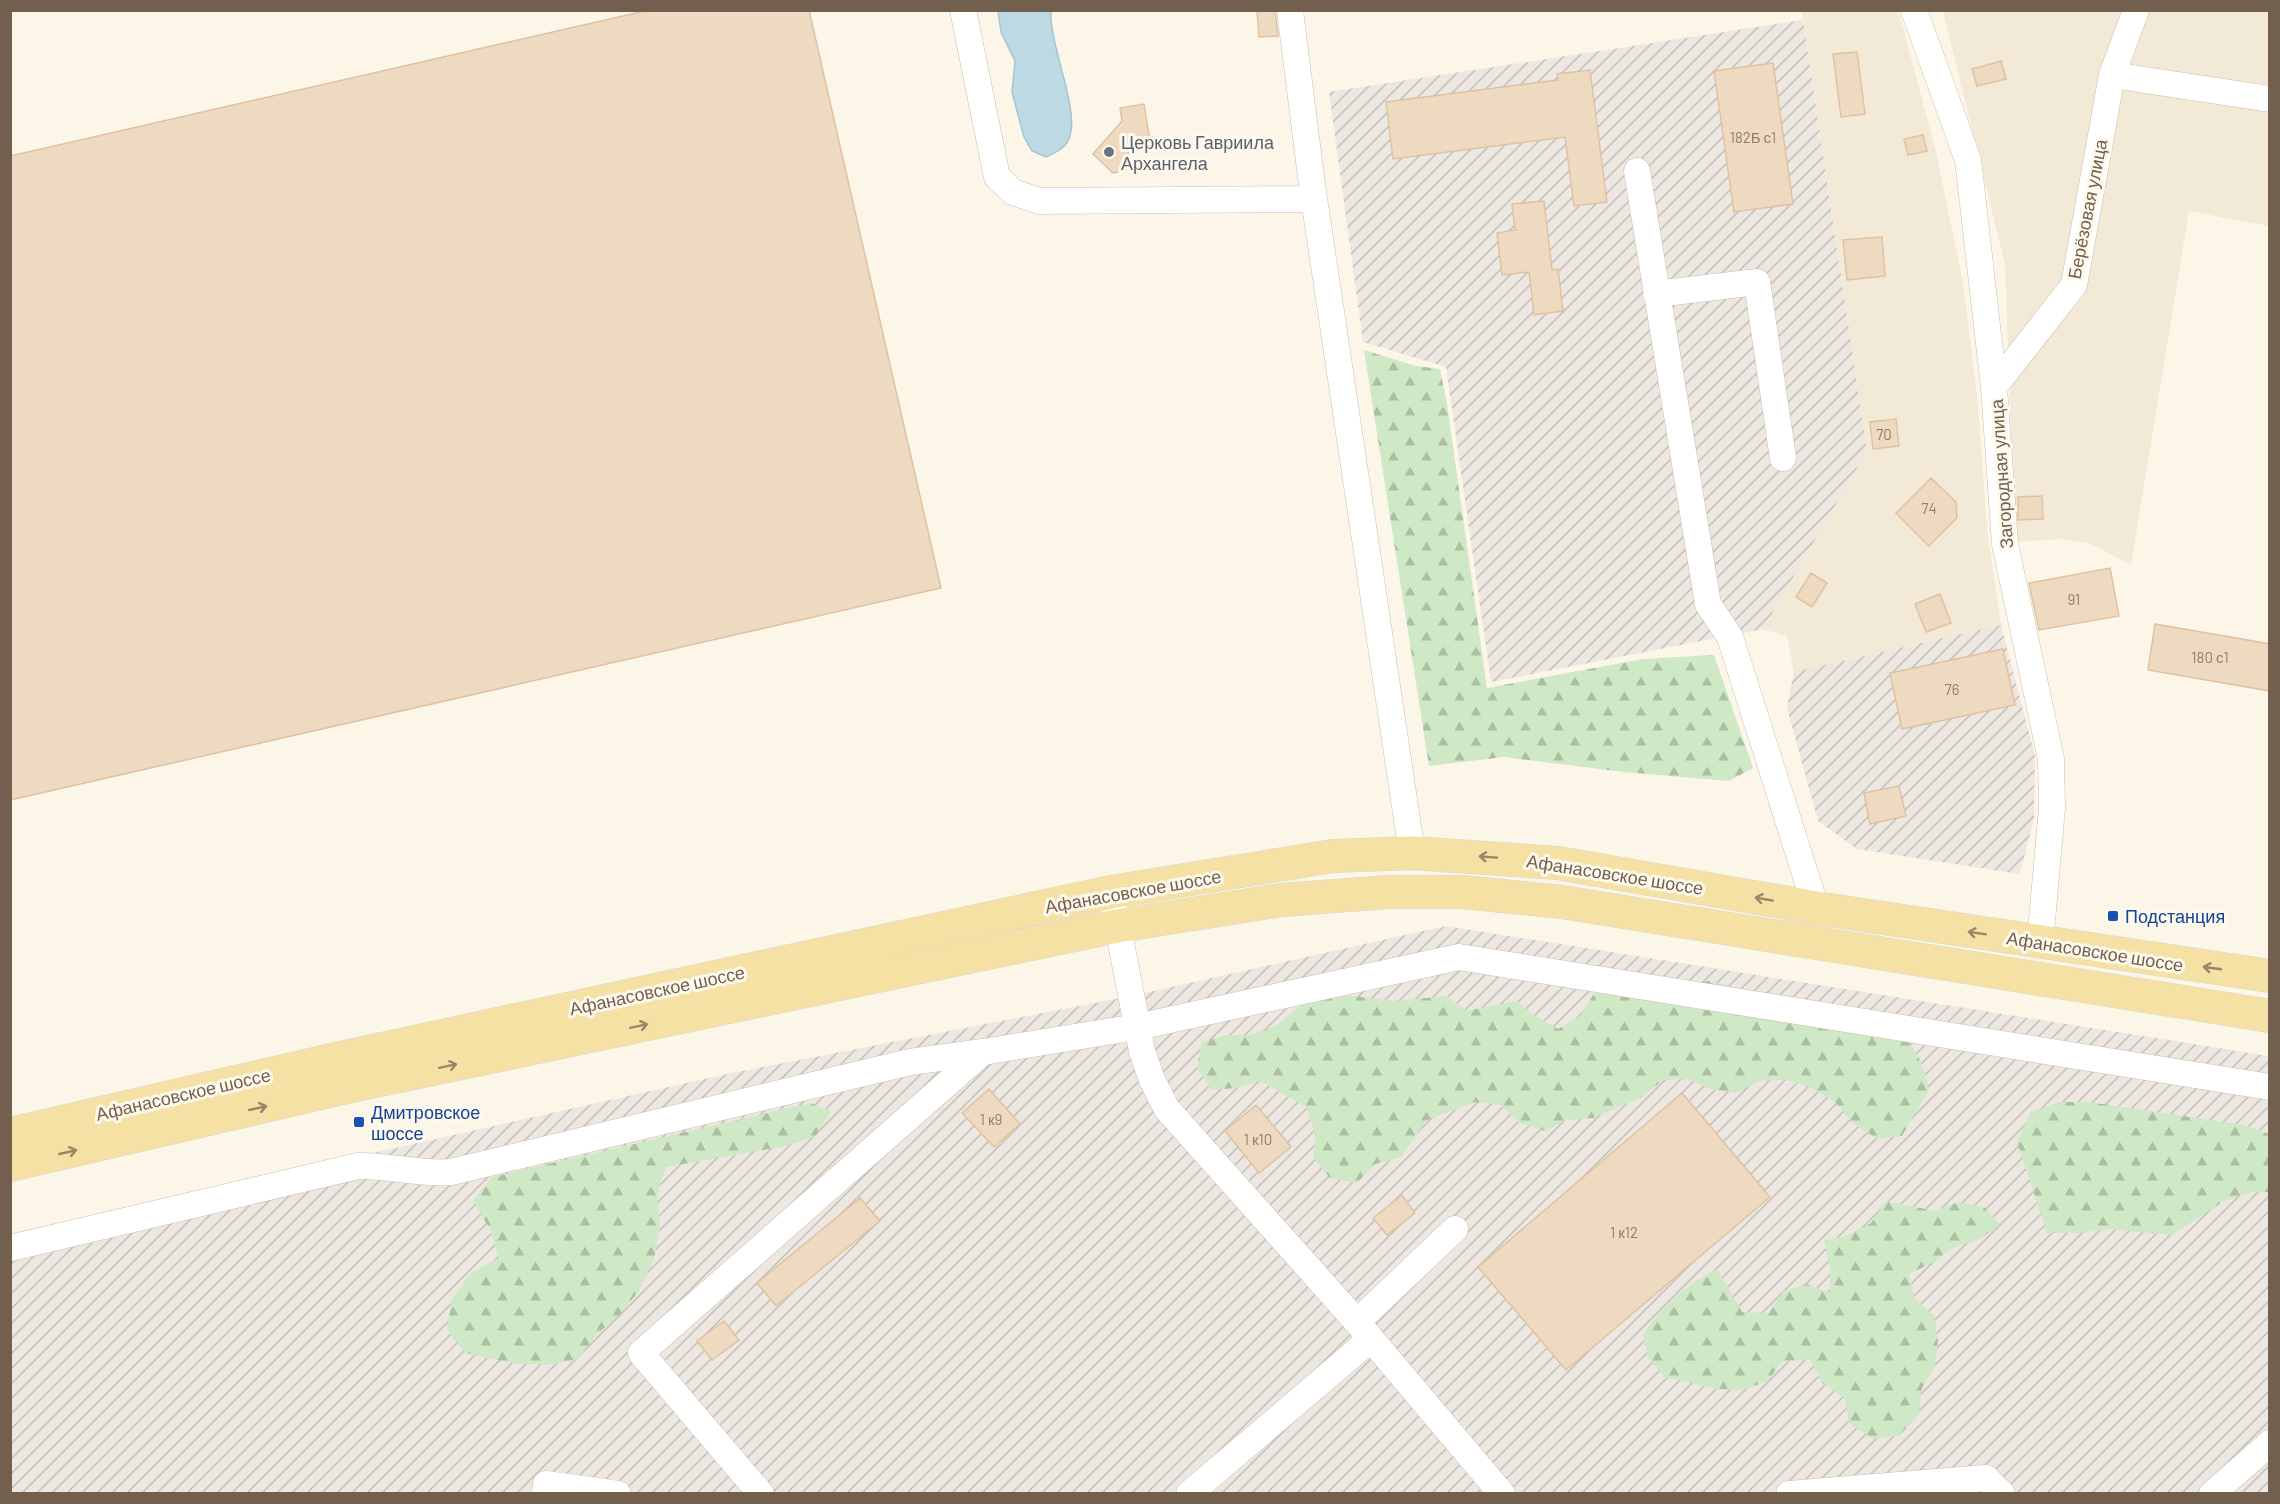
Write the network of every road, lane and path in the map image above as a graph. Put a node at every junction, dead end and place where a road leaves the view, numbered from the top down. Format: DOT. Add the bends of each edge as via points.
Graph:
graph roads {
  1 [pos="963,10"];
  2 [pos="1290,10"];
  3 [pos="1914,10"];
  4 [pos="2136,10"];
  5 [pos="2112,75"];
  6 [pos="2270,99"];
  7 [pos="1637,171"];
  8 [pos="1314,199"];
  9 [pos="1656,294"];
  10 [pos="1995,387"];
  11 [pos="1783,458"];
  12 [pos="1412,853"];
  13 [pos="1111,892"];
  14 [pos="1816,908"];
  15 [pos="1118,926"];
  16 [pos="2040,943"];
  17 [pos="2270,976"];
  18 [pos="2270,1016"];
  19 [pos="1137,1027"];
  20 [pos="983,1052"];
  21 [pos="2270,1087"];
  22 [pos="10,1134"];
  23 [pos="10,1165"];
  24 [pos="1455,1229"];
  25 [pos="10,1248"];
  26 [pos="1364,1330"];
  27 [pos="2270,1443"];
  28 [pos="544,1494"];
  29 [pos="618,1494"];
  30 [pos="761,1494"];
  31 [pos="1190,1494"];
  32 [pos="1502,1494"];
  33 [pos="1789,1494"];
  34 [pos="2002,1494"];
  35 [pos="2212,1494"];
  1 -- 8 [label="street" via="997,177 1013,192 1039,201"];
  2 -- 8 [label="street"];
  3 -- 10 [label="street, Загородная улица" via="1968,160"];
  4 -- 5 [label="street, Берёзовая улица"];
  5 -- 6 [label="street"];
  5 -- 10 [label="street, Берёзовая улица" via="2074,285"];
  7 -- 9 [label="street"];
  8 -- 12 [label="street"];
  9 -- 11 [label="street" via="1757,282"];
  9 -- 14 [label="street" via="1708,604 1730,637"];
  10 -- 16 [label="street, Загородная улица" via="2005,544 2051,759 2052,808"];
  12 -- 13 [label="main road, Афанасовское шоссе" via="1333,856"];
  14 -- 12 [label="main road, Афанасовское шоссе, one-way" via="1558,863"];
  13 -- 15 [label="street"];
  13 -- 22 [label="main road, Афанасовское шоссе" via="356,1054"];
  16 -- 14 [label="main road, Афанасовское шоссе, one-way"];
  15 -- 18 [label="main road, Афанасовское шоссе" via="1282,900 1388,892 1462,892 1562,902"];
  15 -- 19 [label="street"];
  23 -- 15 [label="main road, Афанасовское шоссе, one-way" via="351,1086"];
  17 -- 16 [label="main road, Афанасовское шоссе, one-way"];
  19 -- 20 [label="street"];
  19 -- 21 [label="street" via="1459,957"];
  19 -- 26 [label="street" via="1152,1080 1167,1109"];
  20 -- 25 [label="street" via="910,1062 451,1172 429,1174 378,1165 358,1166"];
  20 -- 30 [label="street" via="641,1353"];
  24 -- 26 [label="street"];
  26 -- 31 [label="street"];
  26 -- 32 [label="street"];
  27 -- 35 [label="street"];
  28 -- 29 [label="street" via="546,1484"];
  33 -- 34 [label="street" via="1986,1478"];
}
